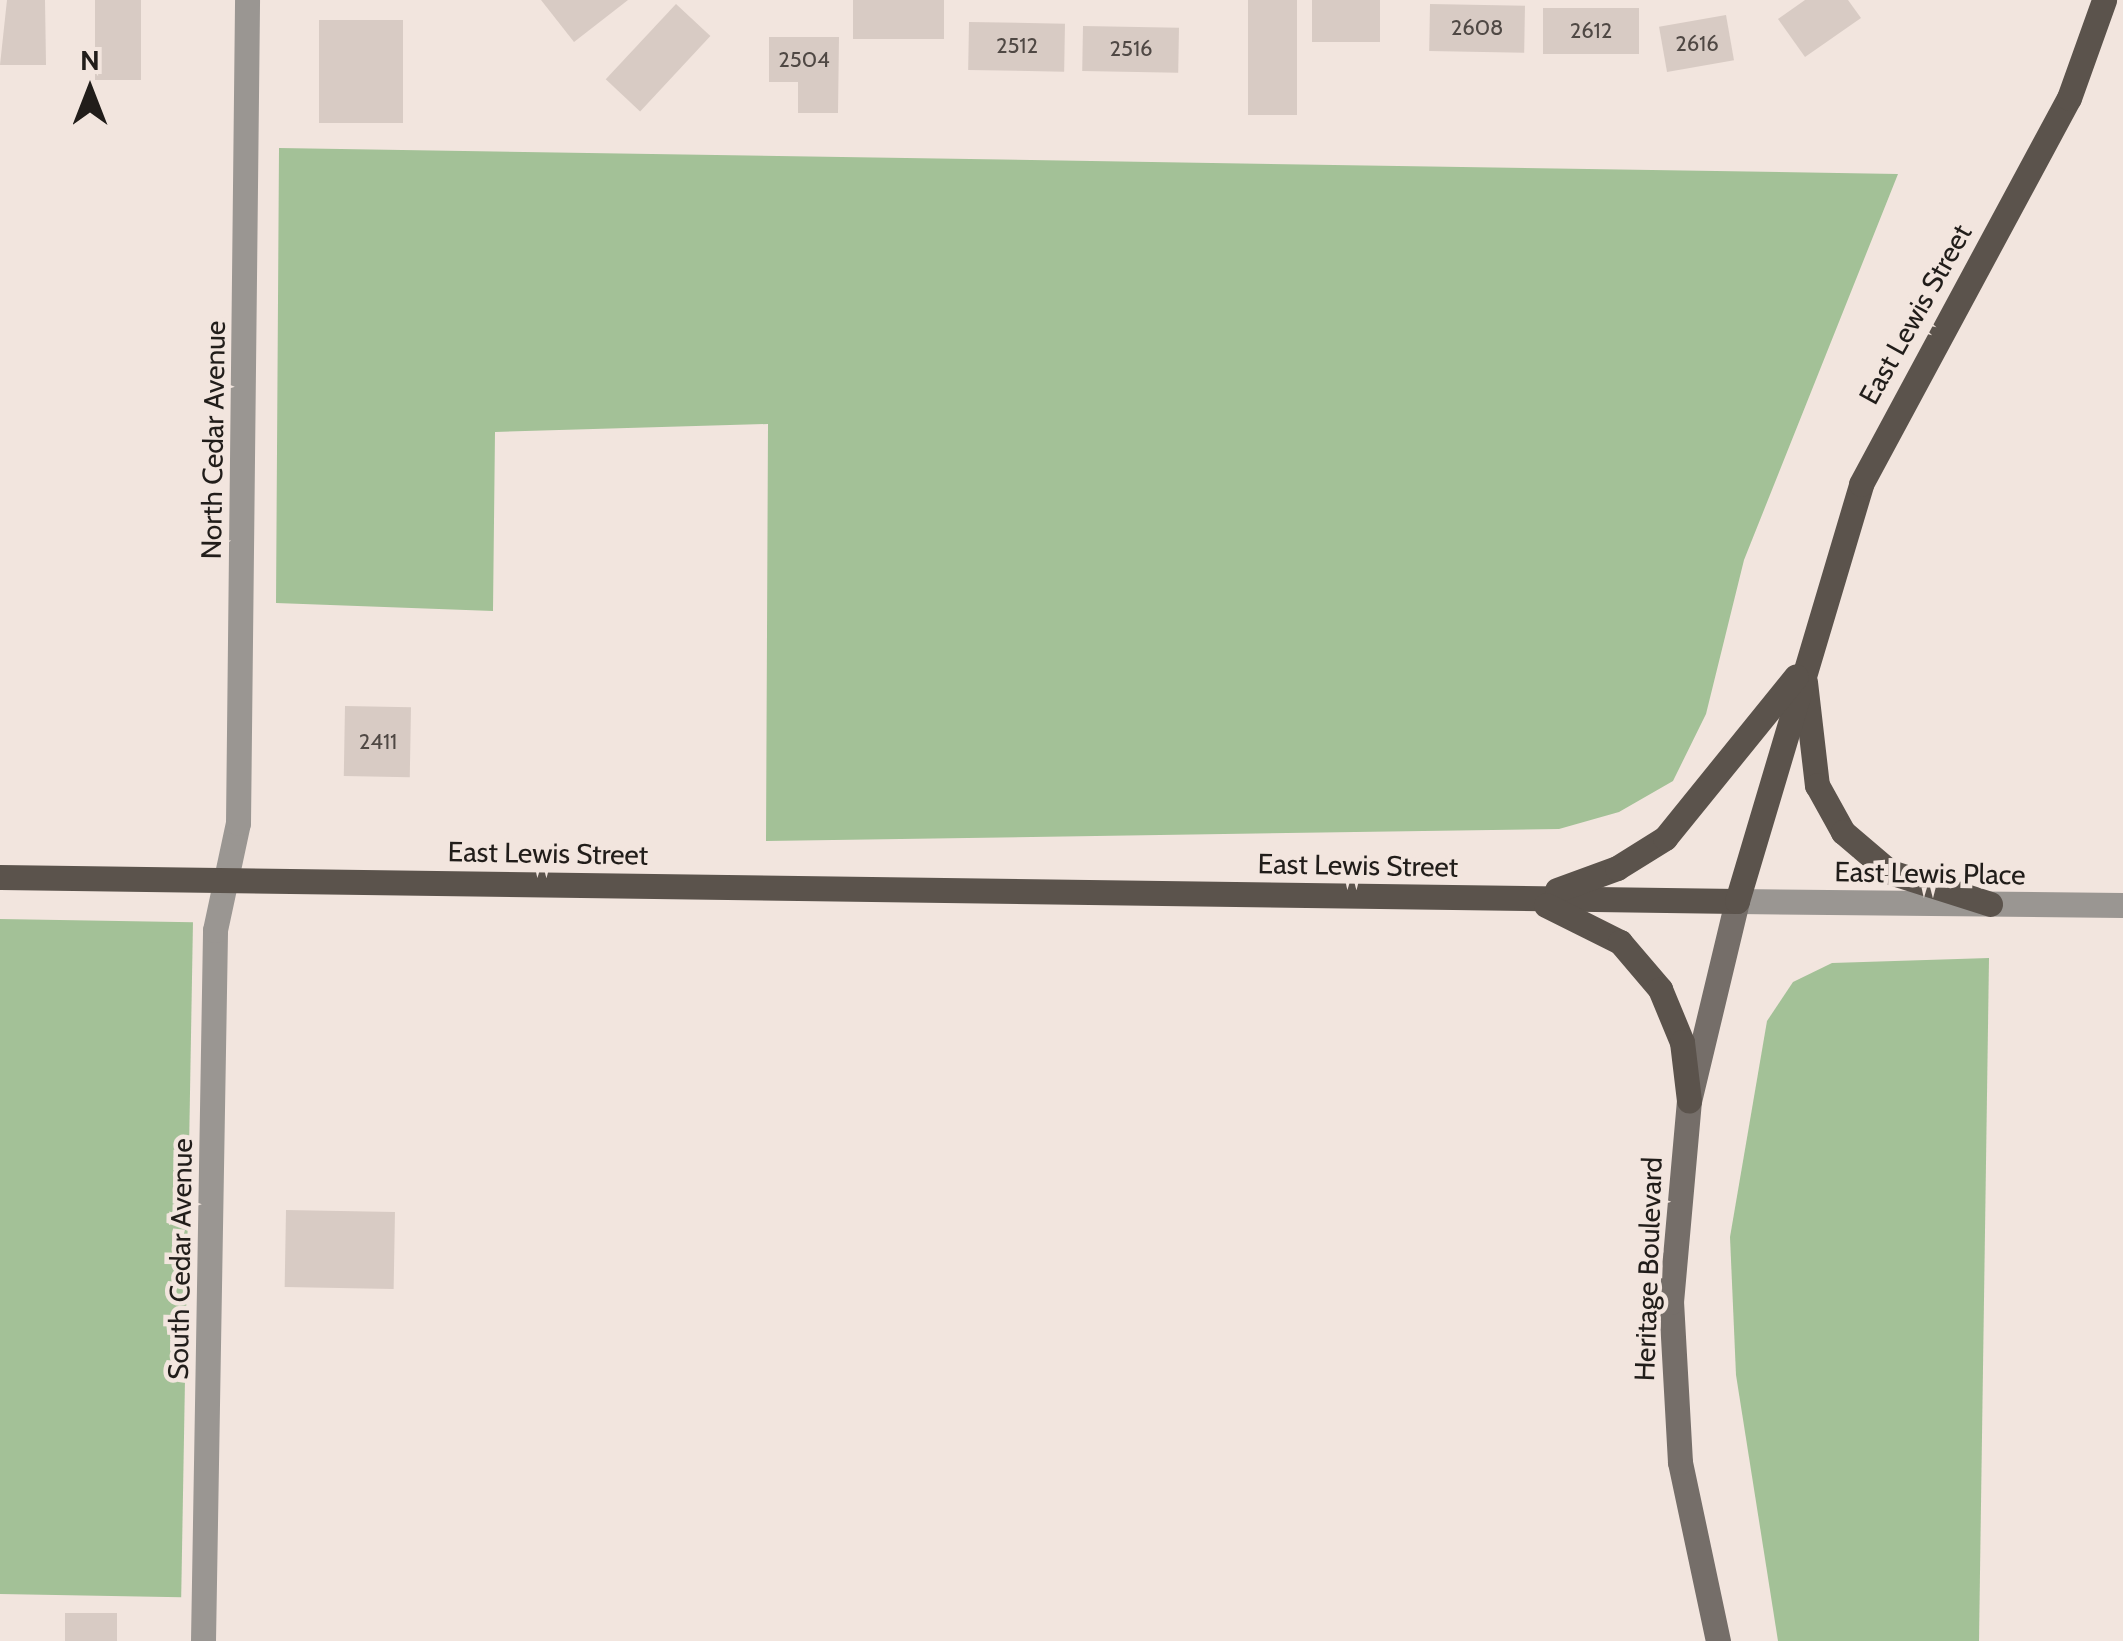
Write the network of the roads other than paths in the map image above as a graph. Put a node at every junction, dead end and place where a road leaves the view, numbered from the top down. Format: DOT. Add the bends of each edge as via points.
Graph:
graph roads {
  1 [pos="247,0"];
  2 [pos="2104,0"];
  3 [pos="1804,666"];
  4 [pos="0,876"];
  5 [pos="227,879"];
  6 [pos="1522,898"];
  7 [pos="1737,901"];
  8 [pos="1990,904"];
  9 [pos="2123,905"];
  10 [pos="1689,1101"];
  11 [pos="203,1641"];
  12 [pos="1718,1641"];
  1 -- 5 [label="street, North Cedar Avenue" via="238,823"];
  2 -- 3 [label="main road, East Lewis Street" via="2062,112 1877,446"];
  3 -- 6 [label="main road" via="1665,838 1584,882"];
  3 -- 7 [label="main road, East Lewis Street"];
  3 -- 8 [label="main road" via="1817,785 1844,832 1890,872"];
  4 -- 5 [label="main road, East Lewis Street"];
  5 -- 6 [label="main road, East Lewis Street"];
  5 -- 11 [label="street, South Cedar Avenue" via="214,956"];
  6 -- 7 [label="main road, East Lewis Street"];
  6 -- 10 [label="main road" via="1600,928 1640,963 1673,1011"];
  7 -- 8 [label="street, East Lewis Place"];
  7 -- 10 [label="main road, Heritage Boulevard"];
  8 -- 9 [label="street, East Lewis Place"];
  10 -- 12 [label="main road, Heritage Boulevard" via="1671,1355 1680,1462"];
}
